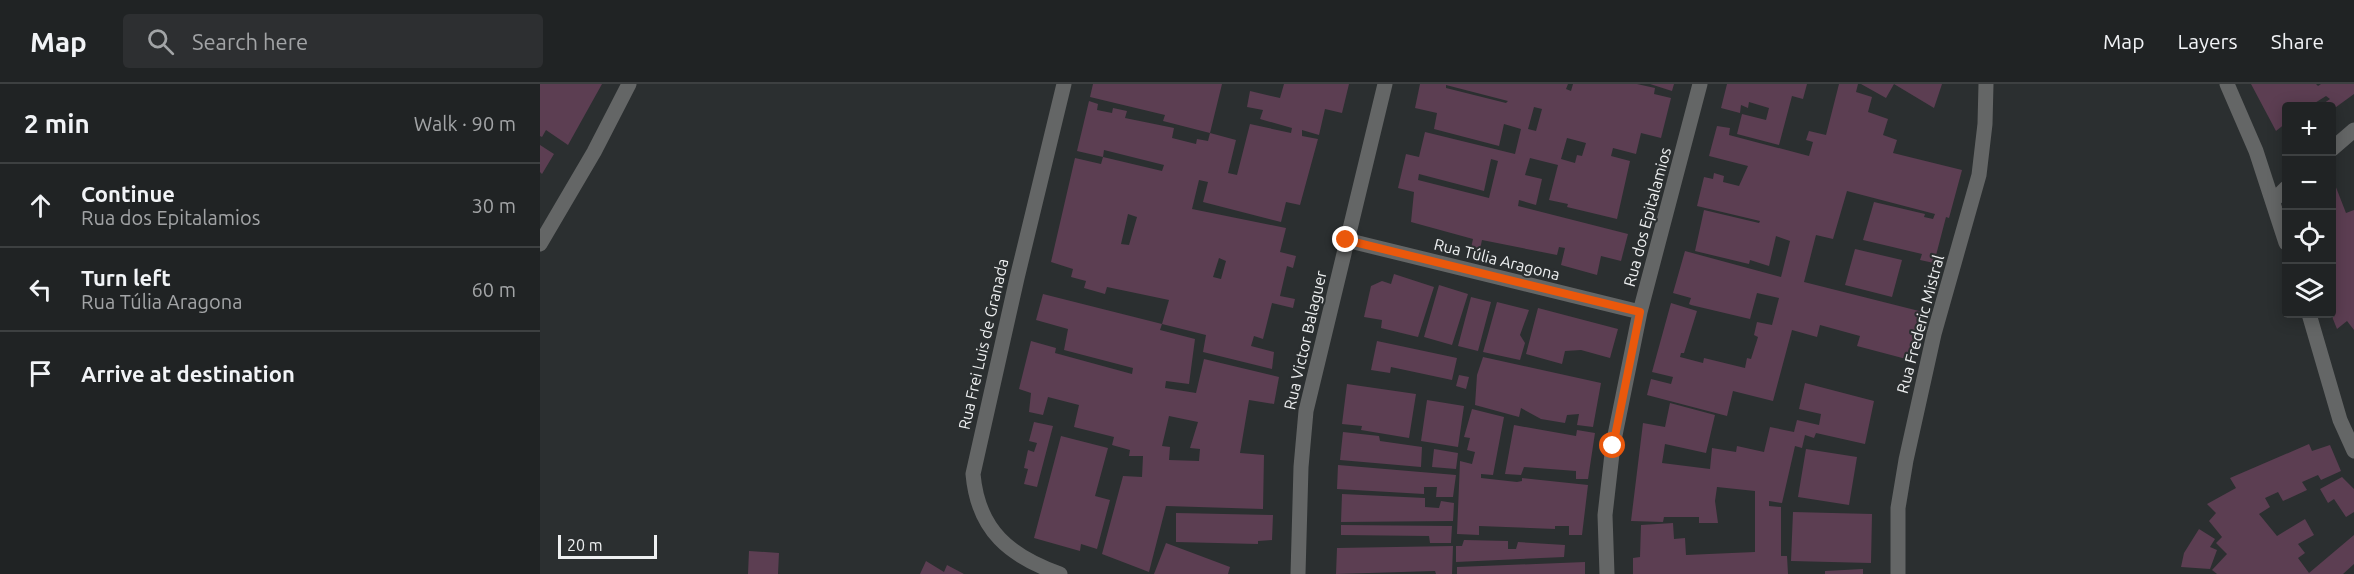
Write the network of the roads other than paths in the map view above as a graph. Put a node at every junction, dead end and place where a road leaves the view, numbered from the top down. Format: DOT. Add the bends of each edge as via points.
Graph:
graph roads {
  1 [pos="629,84"];
  2 [pos="1064,84"];
  3 [pos="1385,84"];
  4 [pos="1700,84"];
  5 [pos="1986,84"];
  6 [pos="2227,84"];
  7 [pos="2354,130"];
  8 [pos="2336,145"];
  9 [pos="2282,192"];
  10 [pos="2272,201"];
  11 [pos="2282,231"];
  12 [pos="1346,240"];
  13 [pos="540,244"];
  14 [pos="1640,312"];
  15 [pos="2310,318"];
  16 [pos="2354,451"];
  17 [pos="1060,574"];
  18 [pos="1298,574"];
  19 [pos="1606,574"];
  20 [pos="1898,574"];
  1 -- 13 [label="street"];
  2 -- 17 [label="street, Rua Frei Luis de Granada" via="973,474 978,501 999,538 1022,558"];
  3 -- 12 [label="street, Rua Victor Balaguer"];
  4 -- 14 [label="street, Rua dos Epitalamios"];
  5 -- 20 [label="street, Rua Frederic Mistral" via="1979,175 1934,334 1906,459 1898,508"];
  6 -- 10 [label="street" via="2256,151"];
  7 -- 8 [label="street"];
  9 -- 10 [label="street"];
  10 -- 11 [label="street"];
  12 -- 14 [label="street, Rua Túlia Aragona"];
  12 -- 18 [label="street, Rua Victor Balaguer" via="1306,411"];
  14 -- 19 [label="street, Rua dos Epitalamios" via="1607,487"];
  15 -- 16 [label="street" via="2340,420"];
}
